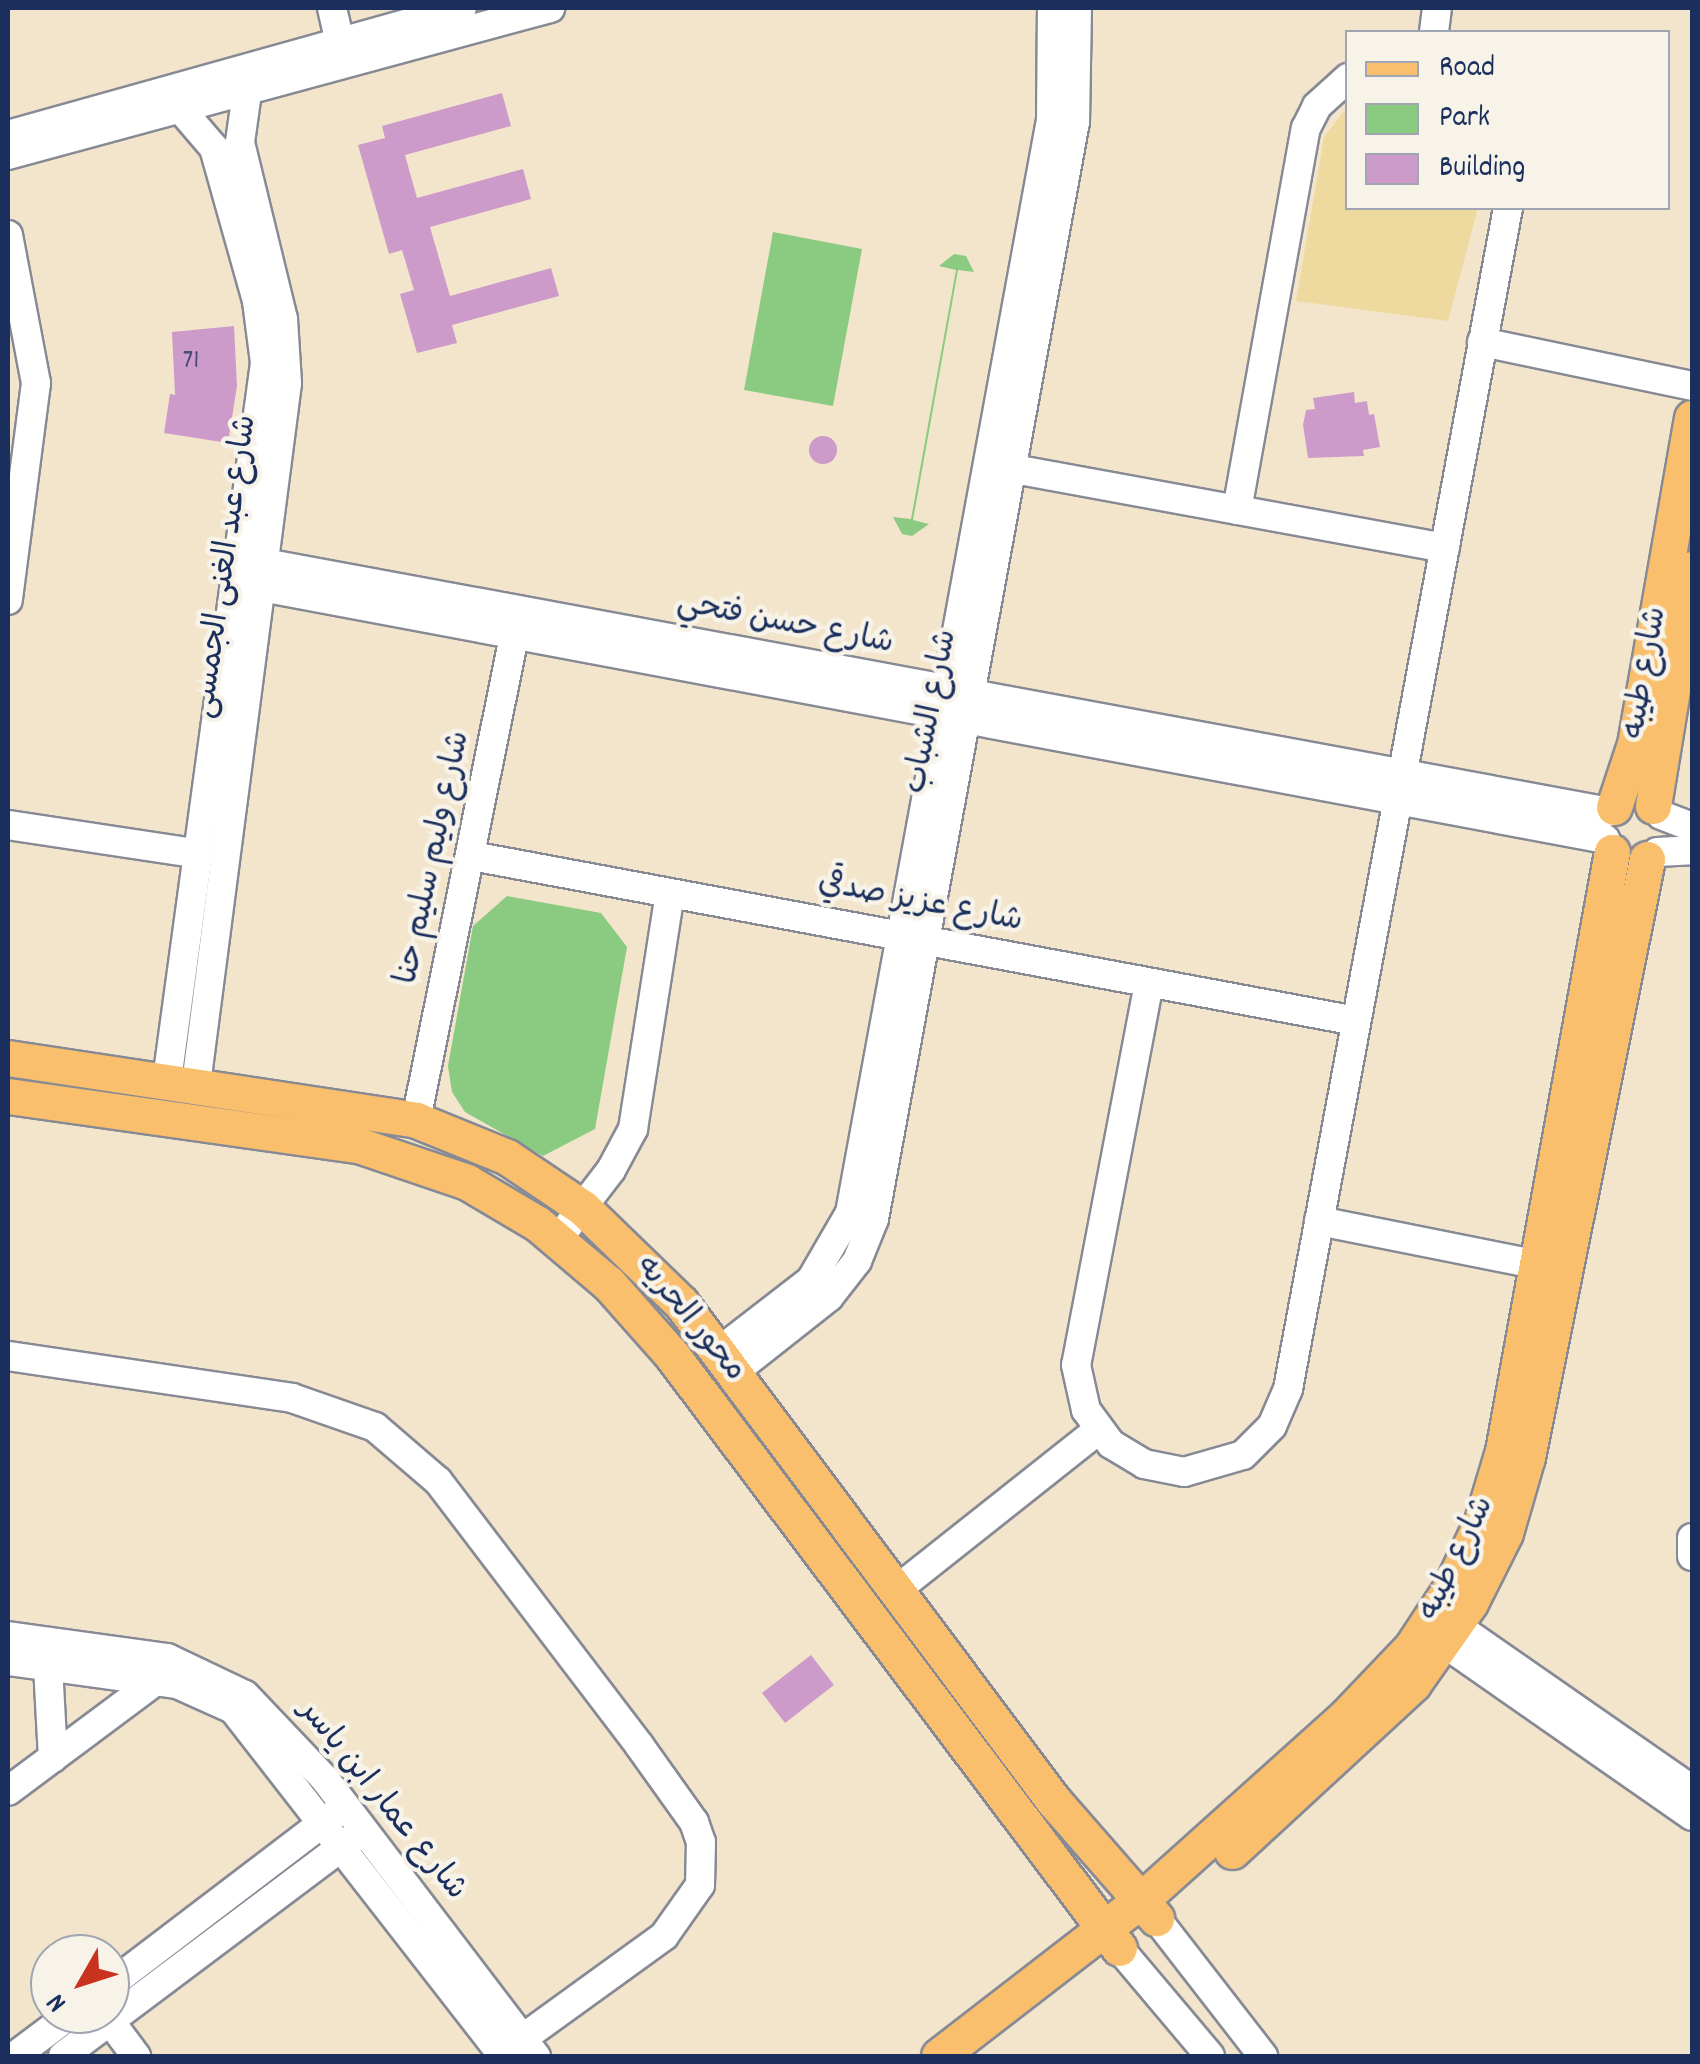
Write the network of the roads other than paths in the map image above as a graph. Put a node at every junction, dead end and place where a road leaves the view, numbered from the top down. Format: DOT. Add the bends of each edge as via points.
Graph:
graph roads {
  1 [pos="332,8"];
  2 [pos="462,8"];
  3 [pos="550,8"];
  4 [pos="1052,8"];
  5 [pos="1077,8"];
  6 [pos="340,42"];
  7 [pos="259,65"];
  8 [pos="1345,81"];
  9 [pos="246,93"];
  10 [pos="176,100"];
  11 [pos="8,135"];
  12 [pos="8,155"];
  13 [pos="1508,210"];
  14 [pos="8,235"];
  15 [pos="1482,342"];
  16 [pos="36,382"];
  17 [pos="1692,386"];
  18 [pos="8,390"];
  19 [pos="1692,418"];
  20 [pos="1014,469"];
  21 [pos="1237,510"];
  22 [pos="1445,548"];
  23 [pos="1692,570"];
  24 [pos="250,573"];
  25 [pos="8,600"];
  26 [pos="517,623"];
  27 [pos="957,705"];
  28 [pos="1399,787"];
  29 [pos="1669,816"];
  30 [pos="8,825"];
  31 [pos="1610,828"];
  32 [pos="1692,850"];
  33 [pos="200,854"];
  34 [pos="472,856"];
  35 [pos="1652,856"];
  36 [pos="670,894"];
  37 [pos="913,939"];
  38 [pos="1149,983"];
  39 [pos="1356,1021"];
  40 [pos="8,1058"];
  41 [pos="181,1082"];
  42 [pos="8,1096"];
  43 [pos="416,1120"];
  44 [pos="583,1208"];
  45 [pos="1319,1221"];
  46 [pos="558,1238"];
  47 [pos="1539,1265"];
  48 [pos="8,1356"];
  49 [pos="726,1362"];
  50 [pos="1098,1430"];
  51 [pos="1692,1538"];
  52 [pos="1692,1556"];
  53 [pos="896,1591"];
  54 [pos="1450,1634"];
  55 [pos="8,1636"];
  56 [pos="8,1661"];
  57 [pos="48,1666"];
  58 [pos="157,1680"];
  59 [pos="53,1758"];
  60 [pos="1692,1790"];
  61 [pos="8,1791"];
  62 [pos="336,1813"];
  63 [pos="1692,1816"];
  64 [pos="354,1838"];
  65 [pos="1149,1909"];
  66 [pos="1111,1940"];
  67 [pos="130,1970"];
  68 [pos="130,2007"];
  69 [pos="44,2034"];
  70 [pos="93,2034"];
  71 [pos="119,2034"];
  72 [pos="521,2050"];
  73 [pos="15,2056"];
  74 [pos="63,2056"];
  75 [pos="136,2056"];
  76 [pos="939,2056"];
  77 [pos="979,2056"];
  78 [pos="1210,2056"];
  79 [pos="1263,2056"];
  1 -- 6 [label="street"];
  2 -- 6 [label="street"];
  3 -- 9 [label="street"];
  4 -- 27 [label="street, شارع الشباب" via="1051,120"];
  5 -- 20 [label="street, شارع الشباب" via="1075,122"];
  6 -- 7 [label="street"];
  7 -- 9 [label="street, شارع عبد الغنى الجمسى"];
  7 -- 10 [label="street"];
  8 -- 21 [label="street" via="1317,106 1306,128"];
  9 -- 10 [label="street"];
  9 -- 24 [label="street, شارع عبد الغنى الجمسى" via="240,142 288,362"];
  10 -- 11 [label="street"];
  10 -- 12 [label="street"];
  10 -- 24 [label="street, شارع عبد الغنى الجمسى" via="223,174 261,322 264,382"];
  13 -- 15 [label="street"];
  14 -- 16 [label="street"];
  15 -- 17 [label="street"];
  15 -- 22 [label="street"];
  16 -- 18 [label="street"];
  16 -- 25 [label="street"];
  19 -- 31 [label="main road, شارع طيبه" via="1635,744"];
  20 -- 21 [label="street"];
  20 -- 27 [label="street, شارع الشباب"];
  21 -- 22 [label="street"];
  22 -- 28 [label="street"];
  23 -- 29 [label="main road, شارع طيبه"];
  24 -- 26 [label="street, شارع حسن فتحي"];
  24 -- 33 [label="street, شارع عبد الغنى الجمسى"];
  24 -- 41 [label="street, شارع عبد الغنى الجمسى"];
  26 -- 27 [label="street, شارع حسن فتحي"];
  26 -- 34 [label="street, شارع وليم سليم حنا"];
  27 -- 28 [label="street, شارع حسن فتحي"];
  27 -- 37 [label="street, شارع الشباب"];
  28 -- 31 [label="street, شارع حسن فتحي"];
  28 -- 39 [label="street"];
  29 -- 31 [label="main road" via="1636,800"];
  29 -- 35 [label="main road"];
  30 -- 33 [label="street"];
  31 -- 35 [label="main road" via="1629,861"];
  31 -- 47 [label="main road, شارع طيبه"];
  32 -- 35 [label="street"];
  33 -- 41 [label="street, شارع عبد الغنى الجمسى"];
  34 -- 36 [label="street, شارع عزيز صدقي"];
  34 -- 43 [label="street, شارع وليم سليم حنا"];
  35 -- 54 [label="main road, شارع طيبه" via="1521,1483 1494,1557"];
  36 -- 37 [label="street, شارع عزيز صدقي"];
  36 -- 44 [label="street" via="633,1129"];
  37 -- 38 [label="street, شارع عزيز صدقي"];
  37 -- 49 [label="street, شارع الشباب" via="867,1241 829,1297"];
  38 -- 39 [label="street, شارع عزيز صدقي"];
  38 -- 50 [label="street" via="1078,1343 1078,1388"];
  39 -- 45 [label="street"];
  40 -- 41 [label="main road, محور الحريه"];
  41 -- 43 [label="main road, محور الحريه"];
  42 -- 46 [label="main road, محور الحريه" via="386,1152 467,1182"];
  43 -- 44 [label="main road, محور الحريه" via="508,1157"];
  44 -- 46 [label="street"];
  44 -- 49 [label="main road, محور الحريه" via="660,1279"];
  45 -- 47 [label="street"];
  45 -- 50 [label="street" via="1288,1389 1258,1442 1224,1464 1184,1472 1144,1464"];
  46 -- 66 [label="main road, محور الحريه" via="672,1354"];
  47 -- 65 [label="main road, شارع طيبه" via="1494,1486 1438,1608 1362,1702"];
  48 -- 72 [label="street" via="292,1398 375,1427 438,1482 638,1745 694,1822 702,1853 700,1885 664,1936"];
  49 -- 53 [label="main road, محور الحريه"];
  50 -- 53 [label="street"];
  51 -- 52 [label="street"];
  53 -- 65 [label="main road, محور الحريه" via="1053,1800"];
  54 -- 60 [label="street"];
  54 -- 63 [label="street"];
  54 -- 65 [label="main road, شارع طيبه" via="1378,1721"];
  55 -- 62 [label="street, شارع عمار ابن ياسر" via="168,1658 208,1673 277,1725"];
  56 -- 57 [label="street, شارع عمار ابن ياسر"];
  57 -- 58 [label="street, شارع عمار ابن ياسر"];
  57 -- 59 [label="street"];
  58 -- 59 [label="street"];
  58 -- 62 [label="street, شارع عمار ابن ياسر" via="196,1689 233,1709"];
  59 -- 61 [label="street"];
  62 -- 64 [label="street, شارع عمار ابن ياسر"];
  62 -- 67 [label="street"];
  64 -- 68 [label="street"];
  64 -- 72 [label="street, شارع عمار ابن ياسر"];
  65 -- 66 [label="main road, شارع طيبه"];
  65 -- 79 [label="street"];
  66 -- 76 [label="main road, شارع طيبه"];
  66 -- 77 [label="main road, شارع طيبه"];
  66 -- 78 [label="street"];
  69 -- 73 [label="street"];
  70 -- 74 [label="street"];
  71 -- 75 [label="street"];
}
